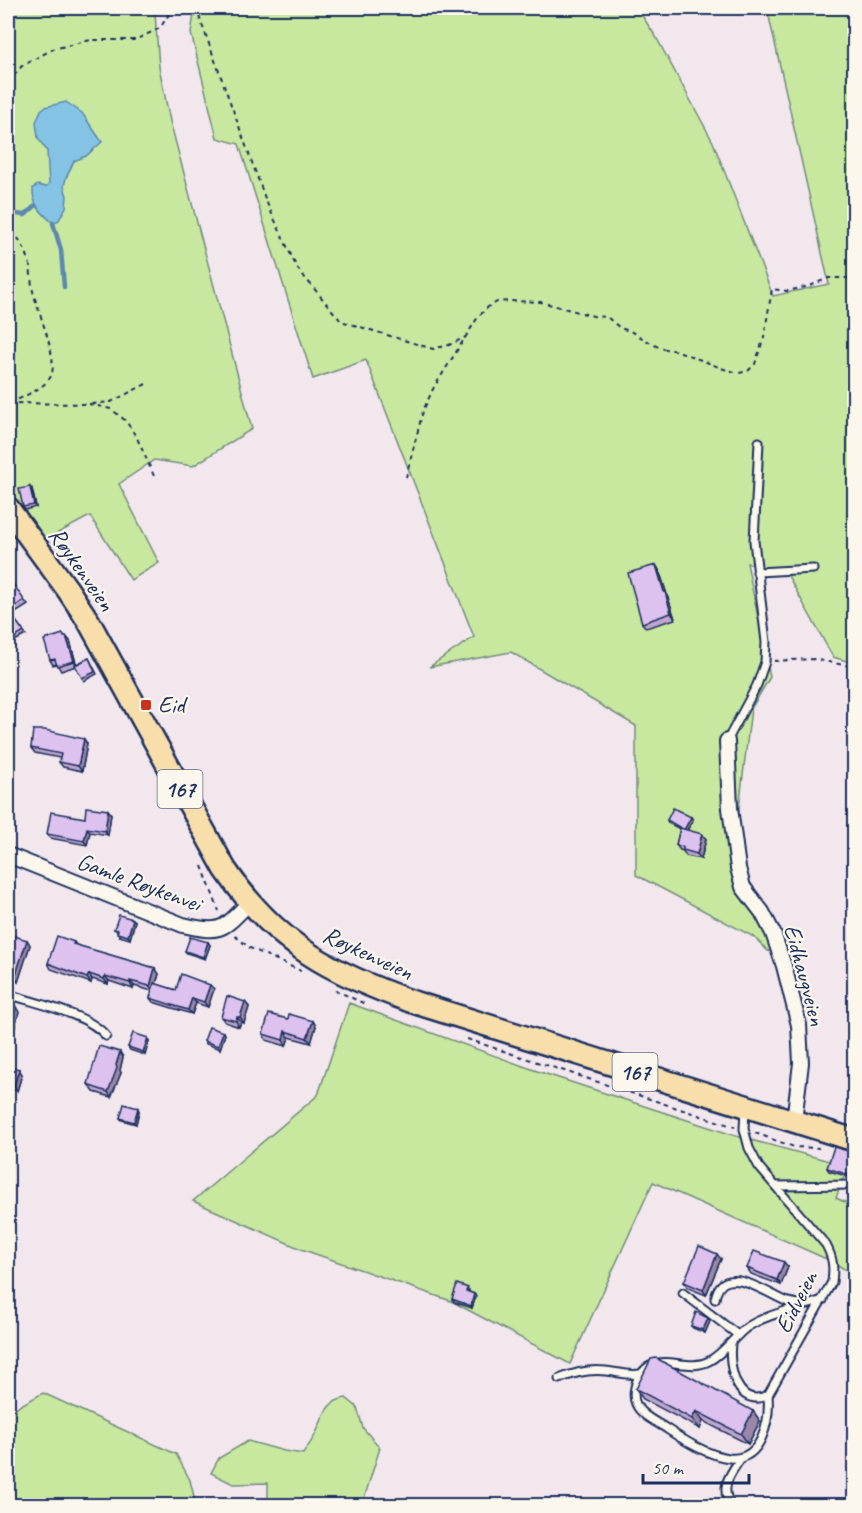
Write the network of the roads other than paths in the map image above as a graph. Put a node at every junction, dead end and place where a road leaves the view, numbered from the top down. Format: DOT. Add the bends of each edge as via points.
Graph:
graph roads {
  1 [pos="759,442"];
  2 [pos="8,508"];
  3 [pos="813,570"];
  4 [pos="757,573"];
  5 [pos="727,741"];
  6 [pos="8,855"];
  7 [pos="249,903"];
  8 [pos="8,994"];
  9 [pos="106,1036"];
  10 [pos="745,1106"];
  11 [pos="794,1121"];
  12 [pos="855,1140"];
  13 [pos="855,1185"];
  14 [pos="776,1186"];
  15 [pos="683,1293"];
  16 [pos="715,1299"];
  17 [pos="823,1300"];
  18 [pos="805,1306"];
  19 [pos="738,1335"];
  20 [pos="731,1344"];
  21 [pos="640,1374"];
  22 [pos="559,1379"];
  23 [pos="768,1395"];
  24 [pos="741,1458"];
  25 [pos="731,1506"];
  1 -- 4 [label="lane" via="754,541"];
  2 -- 7 [label="main road, Røykenveien / 167" via="69,590 204,834"];
  3 -- 4 [label="lane"];
  4 -- 5 [label="lane" via="765,662"];
  5 -- 11 [label="street, Eidhaugveien" via="730,808 740,878 773,933 799,1025 801,1063"];
  6 -- 7 [label="street, Gamle Røykenvei" via="206,931 226,926"];
  7 -- 10 [label="main road, Røykenveien / 167" via="298,948 351,979 416,1004"];
  8 -- 9 [label="lane" via="82,1018 98,1026"];
  10 -- 11 [label="main road, Røykenveien / 167"];
  10 -- 14 [label="lane, Eidveien" via="744,1130 749,1148"];
  11 -- 12 [label="main road, Røykenveien / 167"];
  13 -- 14 [label="lane"];
  14 -- 17 [label="lane, Eidveien" via="833,1257 832,1282"];
  15 -- 19 [label="lane"];
  16 -- 18 [label="lane" via="724,1284 740,1280"];
  17 -- 18 [label="lane"];
  17 -- 23 [label="lane, Eidveien"];
  18 -- 19 [label="lane" via="763,1320"];
  19 -- 20 [label="lane"];
  20 -- 21 [label="lane" via="709,1361 696,1365 658,1362"];
  20 -- 23 [label="lane" via="729,1354 736,1384 752,1398"];
  21 -- 22 [label="lane" via="597,1370"];
  21 -- 24 [label="lane" via="633,1394 640,1412 711,1454"];
  23 -- 24 [label="lane" via="764,1434 749,1454"];
  24 -- 25 [label="lane" via="725,1487"];
}
